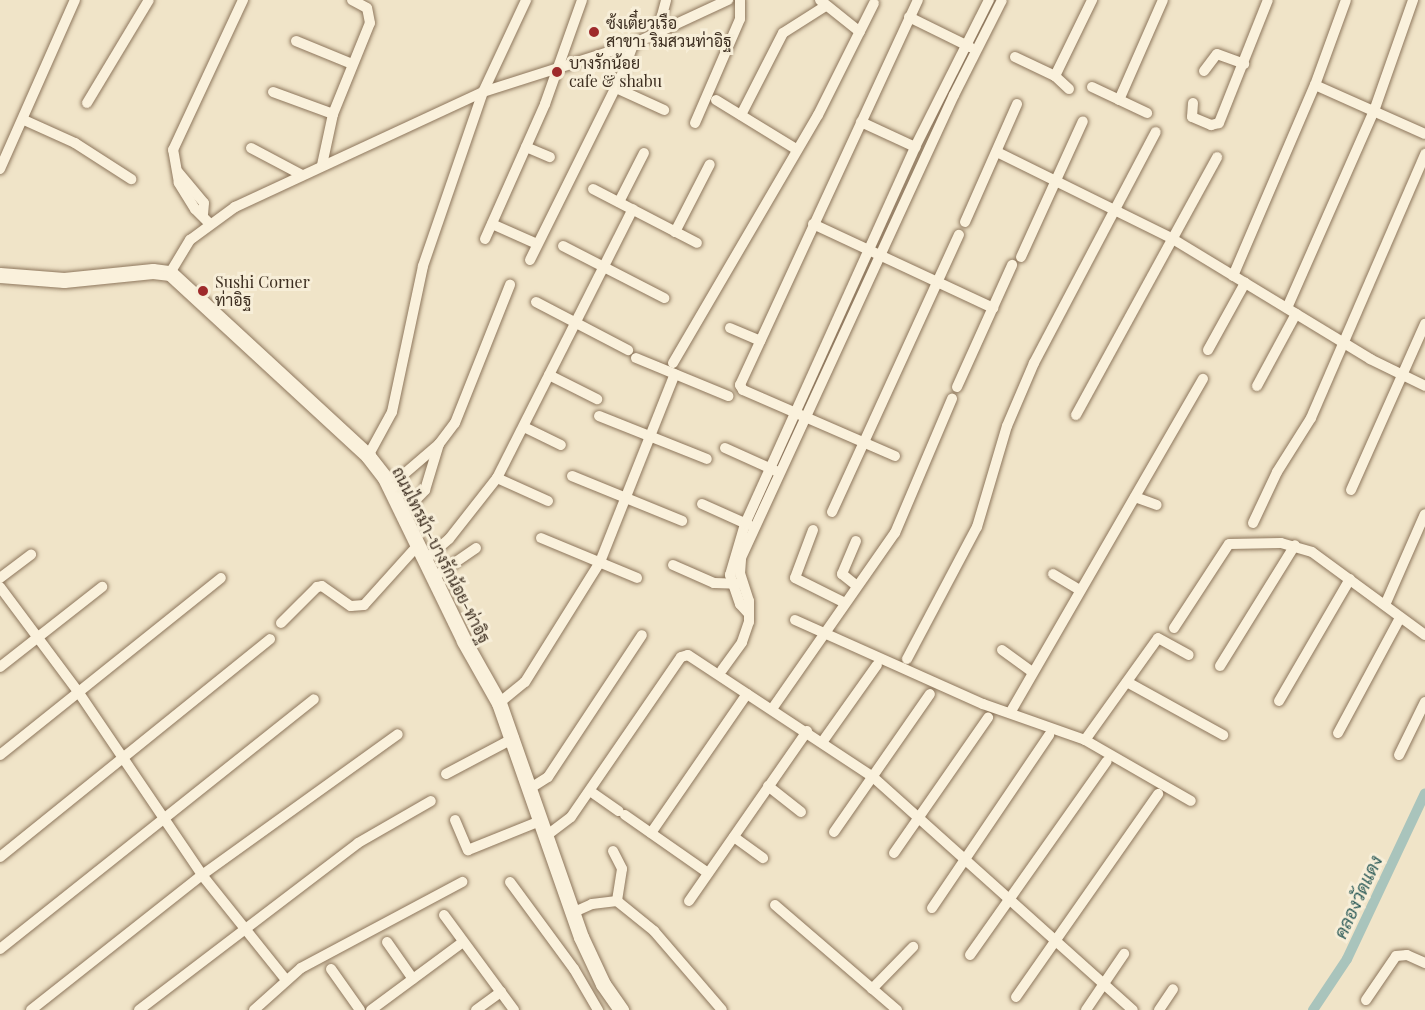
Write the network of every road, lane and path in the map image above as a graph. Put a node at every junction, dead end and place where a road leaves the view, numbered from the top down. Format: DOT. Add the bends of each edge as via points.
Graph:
graph roads {
  1 [pos="75,0"];
  2 [pos="149,0"];
  3 [pos="243,0"];
  4 [pos="352,0"];
  5 [pos="526,0"];
  6 [pos="582,0"];
  7 [pos="666,0"];
  8 [pos="728,0"];
  9 [pos="740,0"];
  10 [pos="918,0"];
  11 [pos="989,0"];
  12 [pos="1002,0"];
  13 [pos="1092,0"];
  14 [pos="1163,0"];
  15 [pos="1268,0"];
  16 [pos="1346,0"];
  17 [pos="1413,0"];
  18 [pos="822,3"];
  19 [pos="874,3"];
  20 [pos="909,17"];
  21 [pos="860,32"];
  22 [pos="657,34"];
  23 [pos="296,41"];
  24 [pos="633,44"];
  25 [pos="964,44"];
  26 [pos="976,50"];
  27 [pos="1016,57"];
  28 [pos="352,64"];
  29 [pos="1244,64"];
  30 [pos="559,67"];
  31 [pos="1204,71"];
  32 [pos="1055,76"];
  33 [pos="1315,86"];
  34 [pos="1092,87"];
  35 [pos="616,88"];
  36 [pos="1069,89"];
  37 [pos="273,92"];
  38 [pos="483,92"];
  39 [pos="716,100"];
  40 [pos="1119,100"];
  41 [pos="87,103"];
  42 [pos="1193,103"];
  43 [pos="1017,105"];
  44 [pos="664,110"];
  45 [pos="1374,111"];
  46 [pos="1147,113"];
  47 [pos="333,114"];
  48 [pos="741,115"];
  49 [pos="24,120"];
  50 [pos="1083,121"];
  51 [pos="861,122"];
  52 [pos="694,123"];
  53 [pos="1156,132"];
  54 [pos="1425,134"];
  55 [pos="526,147"];
  56 [pos="915,147"];
  57 [pos="251,148"];
  58 [pos="796,149"];
  59 [pos="4,152"];
  60 [pos="997,152"];
  61 [pos="644,153"];
  62 [pos="1425,154"];
  63 [pos="550,157"];
  64 [pos="1217,158"];
  65 [pos="710,164"];
  66 [pos="322,165"];
  67 [pos="0,169"];
  68 [pos="302,175"];
  69 [pos="131,179"];
  70 [pos="1057,180"];
  71 [pos="593,189"];
  72 [pos="619,202"];
  73 [pos="633,209"];
  74 [pos="1117,210"];
  75 [pos="965,222"];
  76 [pos="210,224"];
  77 [pos="492,224"];
  78 [pos="813,224"];
  79 [pos="675,232"];
  80 [pos="960,235"];
  81 [pos="485,239"];
  82 [pos="1173,239"];
  83 [pos="697,243"];
  84 [pos="537,244"];
  85 [pos="563,246"];
  86 [pos="868,249"];
  87 [pos="879,255"];
  88 [pos="530,260"];
  89 [pos="604,266"];
  90 [pos="170,273"];
  91 [pos="0,275"];
  92 [pos="1233,276"];
  93 [pos="938,281"];
  94 [pos="1245,283"];
  95 [pos="510,285"];
  96 [pos="664,298"];
  97 [pos="536,302"];
  98 [pos="993,308"];
  99 [pos="1291,311"];
  100 [pos="575,322"];
  101 [pos="1425,324"];
  102 [pos="730,328"];
  103 [pos="760,341"];
  104 [pos="1344,343"];
  105 [pos="628,350"];
  106 [pos="1208,350"];
  107 [pos="636,358"];
  108 [pos="674,368"];
  109 [pos="549,375"];
  110 [pos="1403,376"];
  111 [pos="1203,379"];
  112 [pos="1257,386"];
  113 [pos="1425,386"];
  114 [pos="957,387"];
  115 [pos="728,396"];
  116 [pos="597,399"];
  117 [pos="952,399"];
  118 [pos="800,415"];
  119 [pos="1076,415"];
  120 [pos="598,416"];
  121 [pos="524,427"];
  122 [pos="650,436"];
  123 [pos="863,443"];
  124 [pos="439,444"];
  125 [pos="561,445"];
  126 [pos="725,448"];
  127 [pos="368,456"];
  128 [pos="895,456"];
  129 [pos="707,459"];
  130 [pos="775,470"];
  131 [pos="572,476"];
  132 [pos="497,478"];
  133 [pos="389,487"];
  134 [pos="1351,490"];
  135 [pos="1135,497"];
  136 [pos="625,498"];
  137 [pos="548,501"];
  138 [pos="702,504"];
  139 [pos="1157,505"];
  140 [pos="832,512"];
  141 [pos="403,513"];
  142 [pos="1425,514"];
  143 [pos="682,521"];
  144 [pos="1253,523"];
  145 [pos="749,526"];
  146 [pos="813,530"];
  147 [pos="541,538"];
  148 [pos="856,541"];
  149 [pos="419,544"];
  150 [pos="1295,545"];
  151 [pos="476,548"];
  152 [pos="31,555"];
  153 [pos="427,558"];
  154 [pos="600,562"];
  155 [pos="673,565"];
  156 [pos="1053,574"];
  157 [pos="221,578"];
  158 [pos="434,578"];
  159 [pos="636,578"];
  160 [pos="0,579"];
  161 [pos="1350,579"];
  162 [pos="738,584"];
  163 [pos="857,586"];
  164 [pos="0,587"];
  165 [pos="102,587"];
  166 [pos="1080,590"];
  167 [pos="845,603"];
  168 [pos="1385,605"];
  169 [pos="1400,618"];
  170 [pos="795,620"];
  171 [pos="281,623"];
  172 [pos="1174,628"];
  173 [pos="825,631"];
  174 [pos="642,635"];
  175 [pos="1425,635"];
  176 [pos="38,637"];
  177 [pos="270,639"];
  178 [pos="1002,650"];
  179 [pos="1189,656"];
  180 [pos="907,659"];
  181 [pos="877,665"];
  182 [pos="1220,666"];
  183 [pos="0,667"];
  184 [pos="722,669"];
  185 [pos="1032,672"];
  186 [pos="1127,682"];
  187 [pos="79,693"];
  188 [pos="747,694"];
  189 [pos="930,694"];
  190 [pos="314,699"];
  191 [pos="1279,701"];
  192 [pos="1425,702"];
  193 [pos="499,703"];
  194 [pos="772,709"];
  195 [pos="1010,713"];
  196 [pos="988,718"];
  197 [pos="807,731"];
  198 [pos="1338,733"];
  199 [pos="398,734"];
  200 [pos="1049,735"];
  201 [pos="1222,735"];
  202 [pos="514,738"];
  203 [pos="1085,740"];
  204 [pos="823,741"];
  205 [pos="0,755"];
  206 [pos="1399,755"];
  207 [pos="123,759"];
  208 [pos="1107,762"];
  209 [pos="446,774"];
  210 [pos="873,777"];
  211 [pos="768,786"];
  212 [pos="529,789"];
  213 [pos="590,791"];
  214 [pos="1158,794"];
  215 [pos="431,801"];
  216 [pos="1191,801"];
  217 [pos="801,812"];
  218 [pos="920,817"];
  219 [pos="164,819"];
  220 [pos="455,819"];
  221 [pos="543,829"];
  222 [pos="834,832"];
  223 [pos="651,833"];
  224 [pos="734,837"];
  225 [pos="613,851"];
  226 [pos="894,853"];
  227 [pos="0,857"];
  228 [pos="763,858"];
  229 [pos="965,858"];
  230 [pos="708,873"];
  231 [pos="202,875"];
  232 [pos="462,882"];
  233 [pos="510,882"];
  234 [pos="1010,900"];
  235 [pos="617,901"];
  236 [pos="689,901"];
  237 [pos="775,905"];
  238 [pos="932,908"];
  239 [pos="572,913"];
  240 [pos="444,915"];
  241 [pos="246,927"];
  242 [pos="1055,941"];
  243 [pos="387,942"];
  244 [pos="463,942"];
  245 [pos="913,947"];
  246 [pos="0,948"];
  247 [pos="1124,954"];
  248 [pos="970,955"];
  249 [pos="1425,963"];
  250 [pos="331,969"];
  251 [pos="413,979"];
  252 [pos="286,980"];
  253 [pos="1103,984"];
  254 [pos="872,989"];
  255 [pos="1173,989"];
  256 [pos="501,992"];
  257 [pos="1016,997"];
  258 [pos="1366,1000"];
  259 [pos="31,1010"];
  260 [pos="139,1010"];
  261 [pos="254,1010"];
  262 [pos="360,1010"];
  263 [pos="371,1010"];
  264 [pos="476,1010"];
  265 [pos="514,1010"];
  266 [pos="598,1010"];
  267 [pos="621,1010"];
  268 [pos="722,1010"];
  269 [pos="897,1010"];
  270 [pos="1086,1010"];
  271 [pos="1133,1010"];
  272 [pos="1159,1010"];
  1 -- 49 [label="street"];
  2 -- 41 [label="street"];
  3 -- 76 [label="street" via="174,150 179,183"];
  4 -- 28 [label="street" via="367,8 370,15"];
  5 -- 38 [label="street"];
  6 -- 30 [label="street"];
  7 -- 22 [label="street"];
  8 -- 22 [label="street"];
  9 -- 52 [label="street" via="740,19"];
  10 -- 20 [label="street"];
  11 -- 25 [label="street"];
  12 -- 26 [label="street"];
  13 -- 32 [label="street"];
  14 -- 40 [label="street"];
  15 -- 29 [label="street"];
  16 -- 33 [label="street"];
  17 -- 45 [label="street"];
  18 -- 21 [label="street"];
  18 -- 48 [label="street" via="783,33"];
  19 -- 21 [label="street"];
  20 -- 25 [label="street"];
  20 -- 51 [label="street"];
  21 -- 58 [label="street"];
  22 -- 24 [label="street"];
  23 -- 28 [label="street"];
  24 -- 30 [label="street"];
  24 -- 35 [label="street"];
  25 -- 26 [label="street"];
  25 -- 56 [label="street"];
  26 -- 87 [label="street"];
  27 -- 32 [label="street"];
  28 -- 47 [label="street"];
  29 -- 31 [label="street" via="1217,54"];
  29 -- 42 [label="street" via="1216,126 1192,117"];
  30 -- 38 [label="street"];
  30 -- 55 [label="street"];
  32 -- 36 [label="street"];
  33 -- 45 [label="street"];
  33 -- 92 [label="street"];
  34 -- 40 [label="street"];
  35 -- 44 [label="street"];
  35 -- 84 [label="street"];
  37 -- 47 [label="street"];
  38 -- 66 [label="street"];
  38 -- 127 [label="street" via="423,266 392,412"];
  39 -- 48 [label="street"];
  40 -- 46 [label="street"];
  43 -- 60 [label="street"];
  45 -- 54 [label="street"];
  45 -- 99 [label="street"];
  47 -- 66 [label="street"];
  48 -- 58 [label="street"];
  49 -- 59 [label="street"];
  49 -- 69 [label="street" via="75,143"];
  50 -- 70 [label="street"];
  51 -- 56 [label="street"];
  51 -- 78 [label="street"];
  53 -- 74 [label="street"];
  55 -- 63 [label="street"];
  55 -- 77 [label="street"];
  56 -- 86 [label="street"];
  57 -- 68 [label="street"];
  58 -- 108 [label="street"];
  59 -- 67 [label="street"];
  60 -- 70 [label="street"];
  60 -- 75 [label="street"];
  61 -- 72 [label="street"];
  62 -- 104 [label="street"];
  64 -- 82 [label="street"];
  65 -- 79 [label="street"];
  66 -- 68 [label="street"];
  68 -- 76 [label="street" via="235,207"];
  70 -- 74 [label="street"];
  70 -- 98 [label="street"];
  71 -- 72 [label="street"];
  72 -- 73 [label="street"];
  73 -- 79 [label="street"];
  73 -- 89 [label="street"];
  74 -- 82 [label="street"];
  74 -- 180 [label="street" via="1029,373 1007,426 977,526"];
  76 -- 90 [label="street" via="181,250"];
  77 -- 81 [label="street"];
  77 -- 84 [label="street"];
  78 -- 86 [label="street"];
  78 -- 103 [label="street"];
  79 -- 83 [label="street"];
  80 -- 93 [label="street"];
  82 -- 92 [label="street"];
  82 -- 119 [label="street"];
  84 -- 88 [label="street"];
  85 -- 89 [label="street"];
  86 -- 87 [label="street"];
  86 -- 118 [label="street"];
  87 -- 93 [label="street"];
  87 -- 118 [label="street"];
  89 -- 96 [label="street"];
  89 -- 100 [label="street"];
  90 -- 91 [label="street" via="153,271 64,280"];
  90 -- 127 [label="street, ถนนไทรม้า-บางรักน้อย-ท่าอิฐ"];
  92 -- 94 [label="street"];
  93 -- 98 [label="street"];
  93 -- 123 [label="street"];
  94 -- 99 [label="street"];
  94 -- 106 [label="street"];
  95 -- 124 [label="street" via="455,423"];
  97 -- 100 [label="street"];
  98 -- 114 [label="street"];
  99 -- 104 [label="street"];
  99 -- 112 [label="street"];
  100 -- 105 [label="street"];
  100 -- 109 [label="street"];
  101 -- 110 [label="street"];
  102 -- 103 [label="street"];
  103 -- 118 [label="street" via="741,388"];
  104 -- 110 [label="street"];
  104 -- 144 [label="street" via="1311,418"];
  107 -- 108 [label="street"];
  108 -- 115 [label="street"];
  108 -- 122 [label="street"];
  109 -- 116 [label="street"];
  109 -- 121 [label="street"];
  110 -- 113 [label="street"];
  110 -- 134 [label="street"];
  111 -- 135 [label="street"];
  117 -- 163 [label="street" via="895,533"];
  118 -- 123 [label="street"];
  118 -- 130 [label="street"];
  120 -- 122 [label="street"];
  121 -- 125 [label="street"];
  121 -- 132 [label="street"];
  122 -- 129 [label="street"];
  122 -- 136 [label="street"];
  123 -- 128 [label="street"];
  123 -- 140 [label="street"];
  124 -- 133 [label="street"];
  124 -- 141 [label="street" via="425,490"];
  126 -- 130 [label="street"];
  127 -- 133 [label="street, ถนนไทรม้า-บางรักน้อย-ท่าอิฐ"];
  130 -- 145 [label="street"];
  131 -- 136 [label="street"];
  132 -- 137 [label="street"];
  132 -- 153 [label="street" via="449,539"];
  133 -- 141 [label="street, ถนนไทรม้า-บางรักน้อย-ท่าอิฐ"];
  135 -- 139 [label="street"];
  135 -- 166 [label="street"];
  136 -- 143 [label="street"];
  136 -- 154 [label="street"];
  138 -- 145 [label="street"];
  141 -- 149 [label="street, ถนนไทรม้า-บางรักน้อย-ท่าอิฐ"];
  142 -- 168 [label="street"];
  145 -- 162 [label="street"];
  146 -- 167 [label="street" via="795,579"];
  147 -- 154 [label="street"];
  148 -- 163 [label="street" via="842,574"];
  149 -- 153 [label="street, ถนนไทรม้า-บางรักน้อย-ท่าอิฐ"];
  149 -- 171 [label="street" via="363,604 351,606 322,586 317,587"];
  150 -- 161 [label="street"];
  150 -- 172 [label="street" via="1229,544"];
  150 -- 182 [label="street"];
  151 -- 158 [label="street"];
  152 -- 160 [label="street"];
  153 -- 158 [label="street, ถนนไทรม้า-บางรักน้อย-ท่าอิฐ"];
  154 -- 159 [label="street"];
  154 -- 193 [label="street" via="525,682"];
  155 -- 162 [label="street" via="714,583"];
  156 -- 166 [label="street"];
  157 -- 187 [label="street"];
  158 -- 193 [label="street, ถนนไทรม้า-บางรักน้อย-ท่าอิฐ"];
  161 -- 168 [label="street"];
  161 -- 191 [label="street"];
  162 -- 184 [label="street" via="748,614 742,642"];
  163 -- 167 [label="street"];
  164 -- 176 [label="street"];
  165 -- 176 [label="street"];
  166 -- 185 [label="street"];
  167 -- 173 [label="street"];
  168 -- 169 [label="street"];
  169 -- 175 [label="street"];
  169 -- 198 [label="street"];
  170 -- 173 [label="street"];
  173 -- 194 [label="street"];
  173 -- 195 [label="street"];
  174 -- 212 [label="street" via="548,777"];
  176 -- 183 [label="street"];
  176 -- 187 [label="street"];
  177 -- 207 [label="street"];
  178 -- 185 [label="street"];
  179 -- 186 [label="street" via="1158,638"];
  181 -- 204 [label="street"];
  185 -- 195 [label="street"];
  186 -- 201 [label="street"];
  186 -- 203 [label="street"];
  187 -- 205 [label="street"];
  187 -- 207 [label="street"];
  188 -- 194 [label="street"];
  188 -- 213 [label="street" via="684,654"];
  188 -- 223 [label="street"];
  189 -- 210 [label="street"];
  190 -- 219 [label="street"];
  192 -- 206 [label="street"];
  193 -- 202 [label="street, ถนนไทรม้า-บางรักน้อย-ท่าอิฐ"];
  194 -- 197 [label="street"];
  195 -- 203 [label="street"];
  196 -- 218 [label="street"];
  197 -- 204 [label="street"];
  197 -- 211 [label="street"];
  199 -- 231 [label="street"];
  200 -- 229 [label="street"];
  202 -- 209 [label="street"];
  202 -- 212 [label="street, ถนนไทรม้า-บางรักน้อย-ท่าอิฐ"];
  203 -- 216 [label="street"];
  204 -- 210 [label="street"];
  207 -- 219 [label="street"];
  207 -- 227 [label="street"];
  208 -- 234 [label="street"];
  210 -- 218 [label="street"];
  210 -- 222 [label="street"];
  211 -- 217 [label="street"];
  211 -- 224 [label="street"];
  212 -- 221 [label="street, ถนนไทรม้า-บางรักน้อย-ท่าอิฐ"];
  213 -- 221 [label="street" via="568,820"];
  213 -- 223 [label="street"];
  214 -- 242 [label="street"];
  215 -- 241 [label="street" via="358,843"];
  218 -- 226 [label="street"];
  218 -- 229 [label="street"];
  219 -- 231 [label="street"];
  219 -- 246 [label="street"];
  220 -- 221 [label="street" via="468,850"];
  221 -- 239 [label="street, ถนนไทรม้า-บางรักน้อย-ท่าอิฐ"];
  223 -- 230 [label="street"];
  224 -- 228 [label="street"];
  224 -- 230 [label="street"];
  225 -- 235 [label="street" via="622,869"];
  229 -- 234 [label="street"];
  229 -- 238 [label="street"];
  230 -- 236 [label="street"];
  231 -- 241 [label="street"];
  231 -- 259 [label="street"];
  232 -- 252 [label="street" via="301,968"];
  233 -- 266 [label="street" via="574,969"];
  234 -- 242 [label="street"];
  234 -- 248 [label="street"];
  235 -- 239 [label="street" via="592,904"];
  235 -- 268 [label="street" via="654,931"];
  237 -- 254 [label="street"];
  239 -- 267 [label="street, ถนนไทรม้า-บางรักน้อย-ท่าอิฐ" via="603,984"];
  240 -- 244 [label="street"];
  241 -- 252 [label="street"];
  241 -- 260 [label="street"];
  242 -- 253 [label="street"];
  242 -- 257 [label="street"];
  243 -- 251 [label="street"];
  244 -- 251 [label="street"];
  244 -- 256 [label="street"];
  245 -- 254 [label="street"];
  247 -- 253 [label="street"];
  249 -- 258 [label="street" via="1407,955 1396,956"];
  250 -- 262 [label="street"];
  251 -- 263 [label="street"];
  252 -- 261 [label="street"];
  253 -- 270 [label="street"];
  253 -- 271 [label="street"];
  254 -- 269 [label="street"];
  255 -- 272 [label="street"];
  256 -- 264 [label="street"];
  256 -- 265 [label="street"];
}
